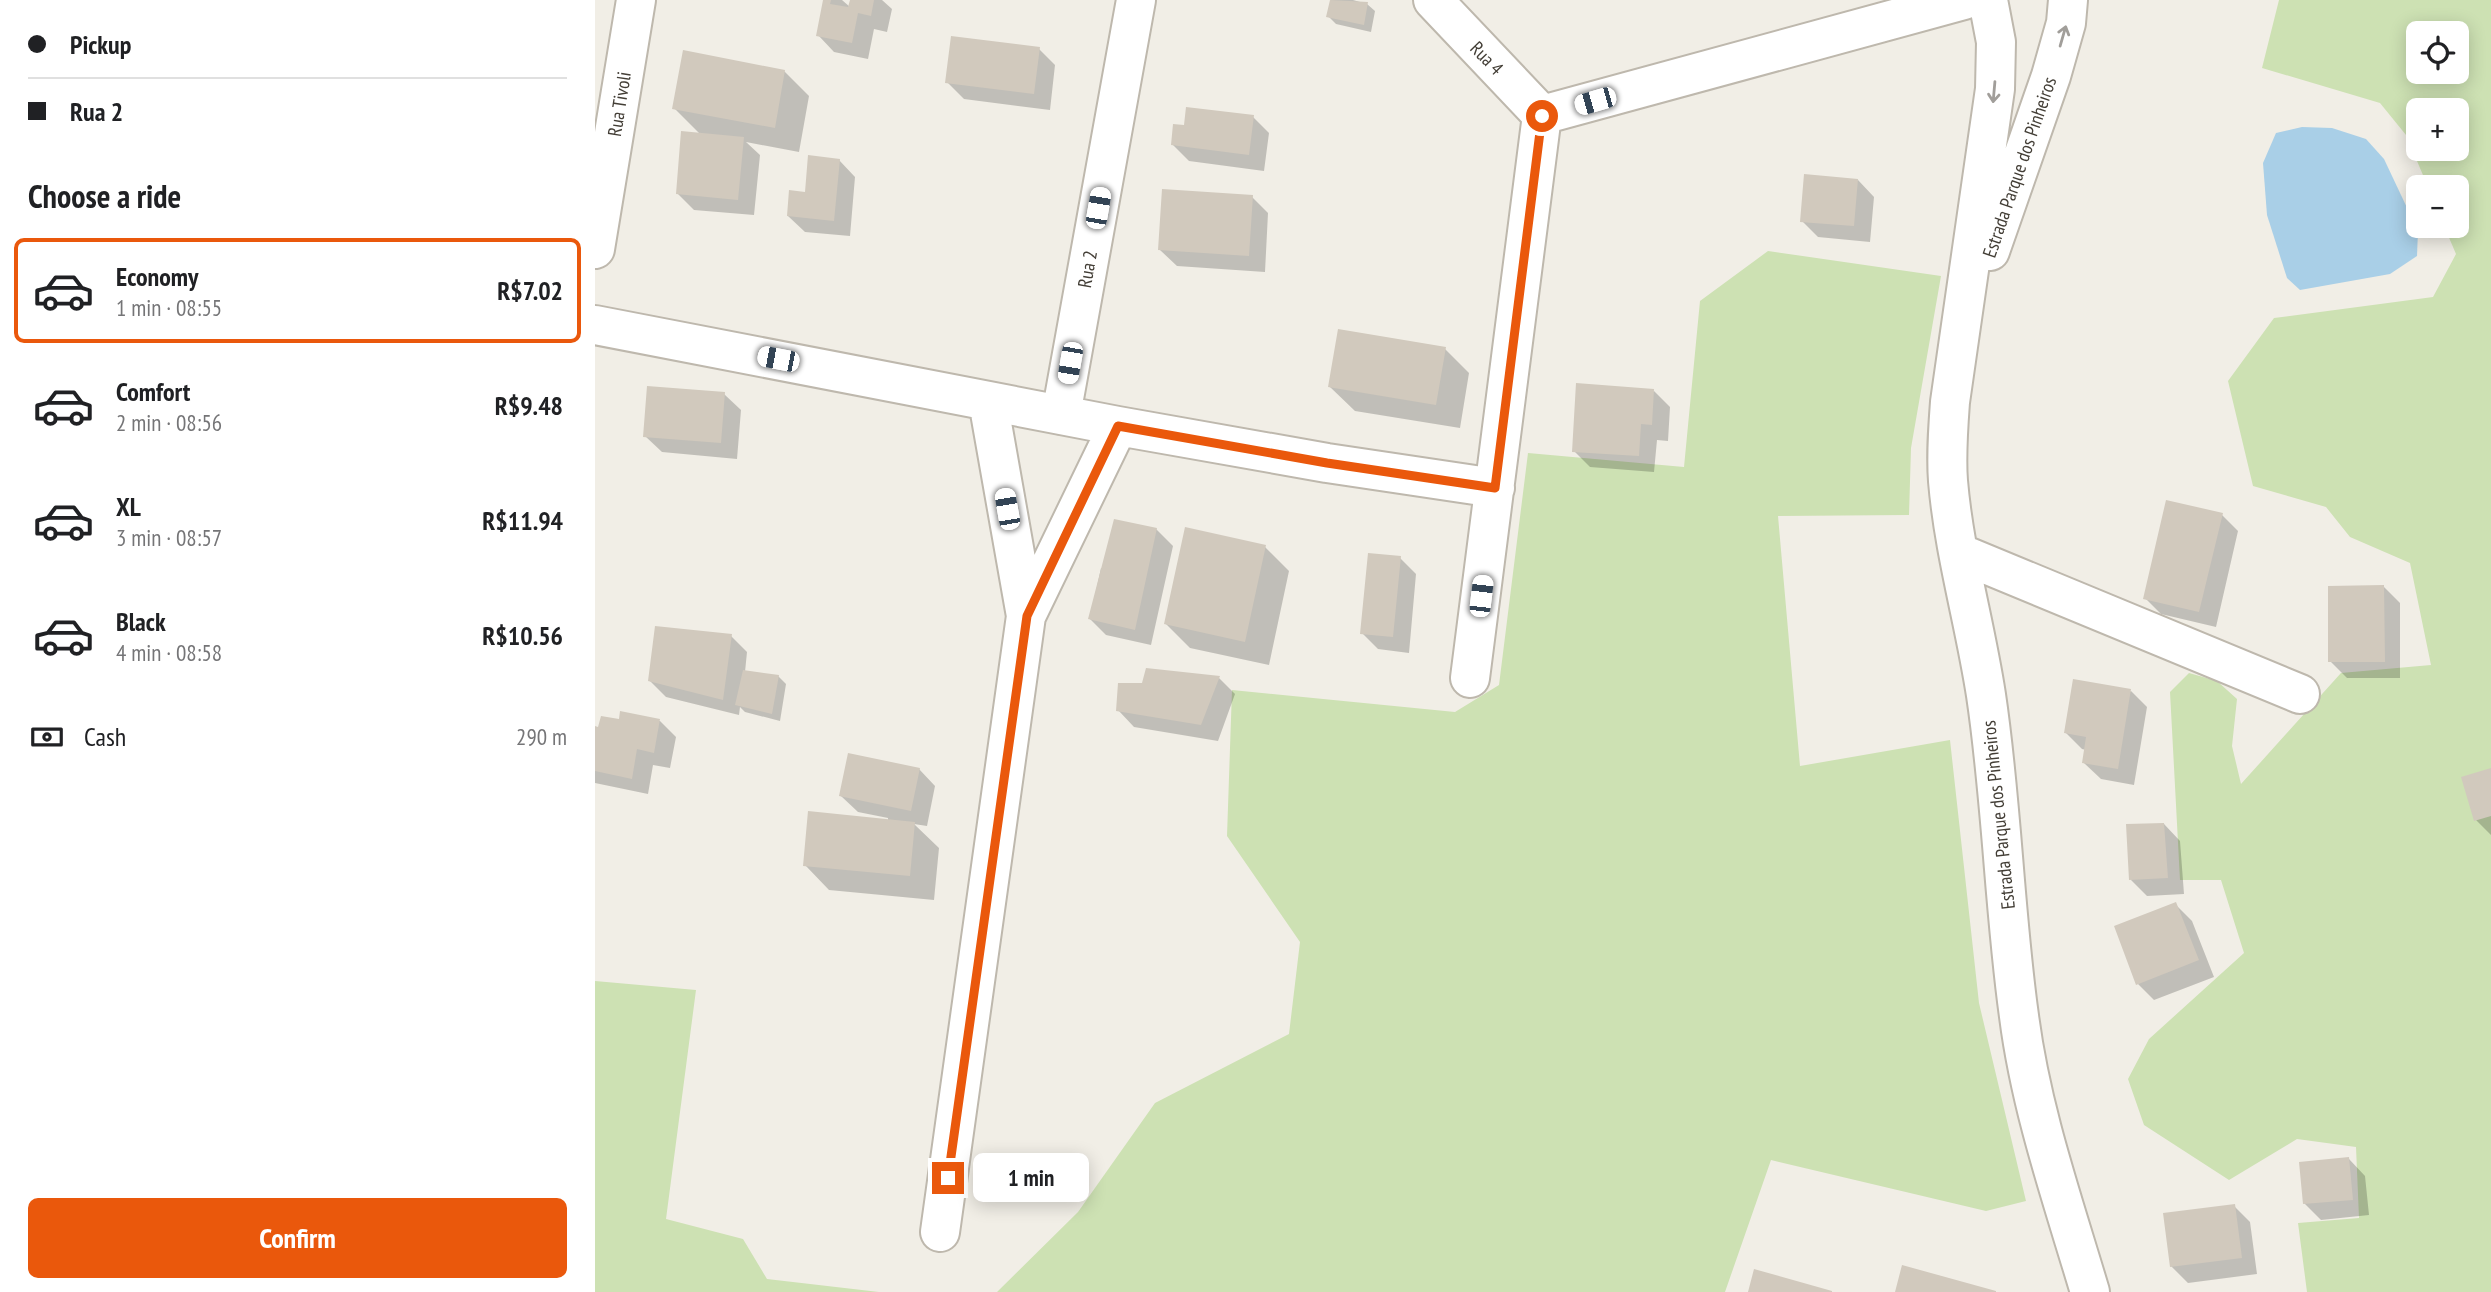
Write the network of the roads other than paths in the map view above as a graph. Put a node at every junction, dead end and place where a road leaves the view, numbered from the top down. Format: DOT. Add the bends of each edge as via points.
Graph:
graph roads {
  1 [pos="636,0"];
  2 [pos="1136,0"];
  3 [pos="1433,0"];
  4 [pos="1964,0"];
  5 [pos="1988,0"];
  6 [pos="2068,0"];
  7 [pos="1542,116"];
  8 [pos="595,249"];
  9 [pos="595,325"];
  10 [pos="1961,332"];
  11 [pos="988,401"];
  12 [pos="1061,415"];
  13 [pos="1118,426"];
  14 [pos="1495,488"];
  15 [pos="1959,553"];
  16 [pos="1027,616"];
  17 [pos="1470,678"];
  18 [pos="2300,694"];
  19 [pos="940,1232"];
  20 [pos="2090,1292"];
  1 -- 8 [label="street, Rua Tivoli"];
  2 -- 12 [label="street, Rua 2"];
  3 -- 7 [label="street, Rua 4"];
  4 -- 7 [label="street"];
  5 -- 10 [label="street, Estrada Parque dos Pinheiros, one-way" via="1996,42 1995,89"];
  10 -- 6 [label="street, Estrada Parque dos Pinheiros, one-way" via="2051,76"];
  7 -- 14 [label="street"];
  9 -- 11 [label="street"];
  10 -- 15 [label="street, Estrada Parque dos Pinheiros" via="1947,442"];
  11 -- 12 [label="street"];
  11 -- 16 [label="street"];
  12 -- 13 [label="street"];
  13 -- 14 [label="street"];
  13 -- 16 [label="street"];
  14 -- 17 [label="street"];
  15 -- 18 [label="street"];
  15 -- 20 [label="street, Estrada Parque dos Pinheiros" via="1986,694 2027,1069"];
  16 -- 19 [label="street"];
}
